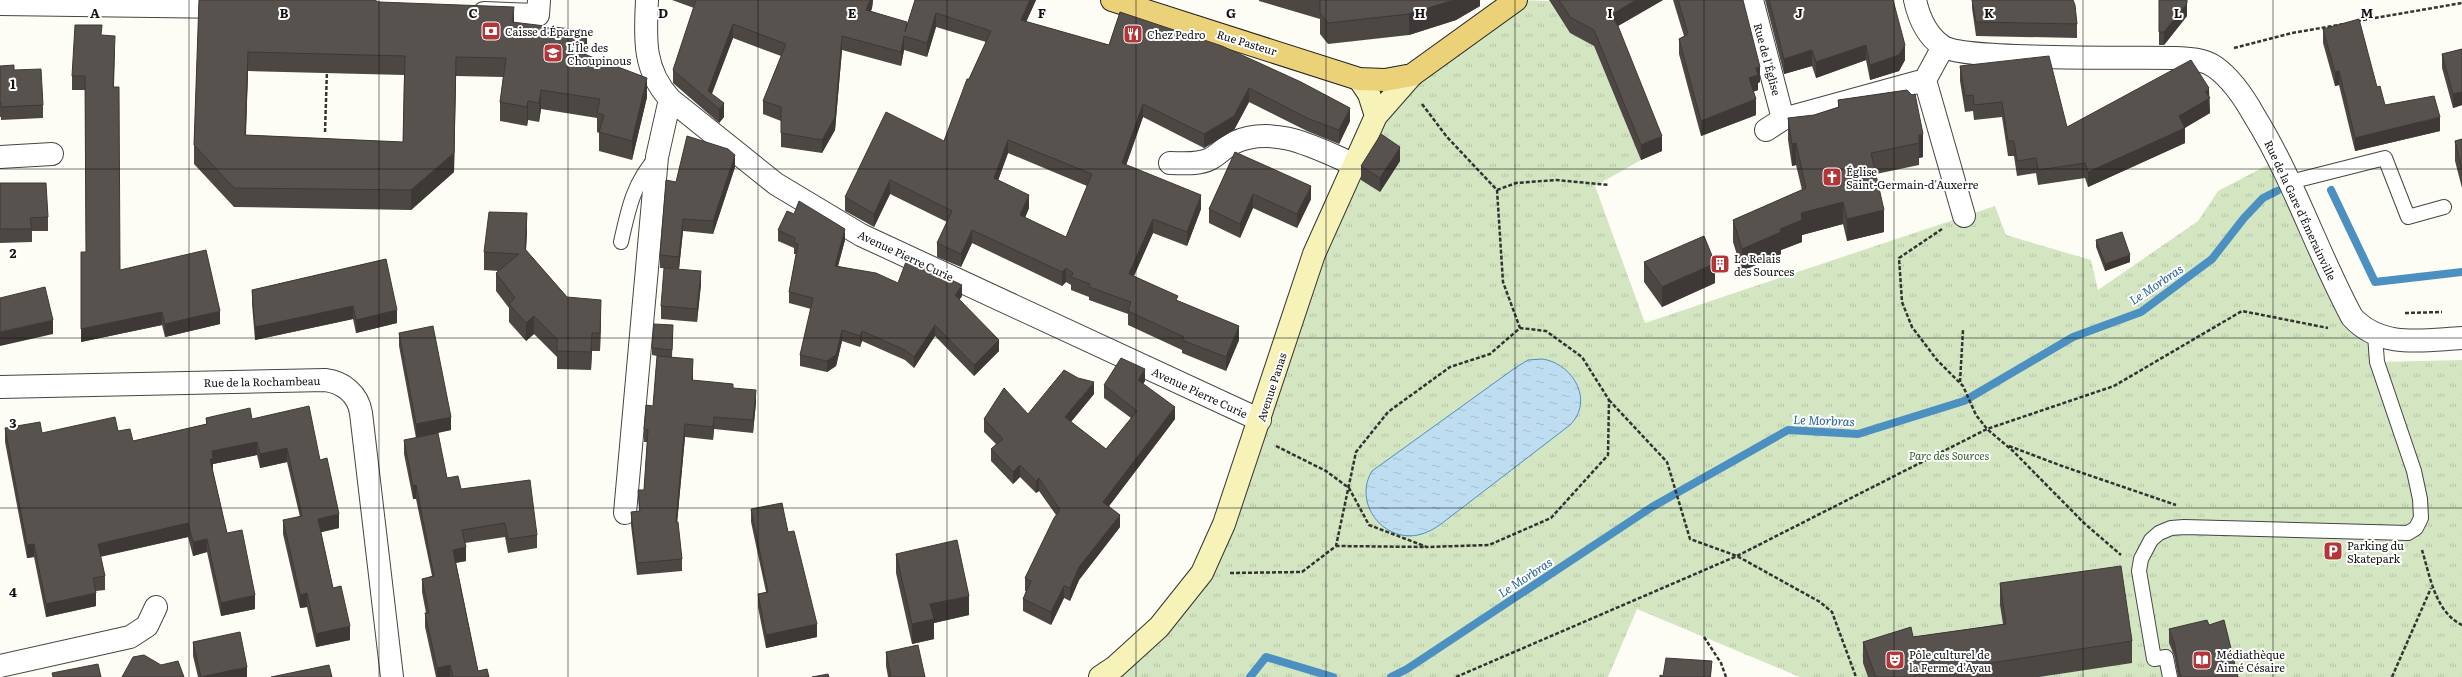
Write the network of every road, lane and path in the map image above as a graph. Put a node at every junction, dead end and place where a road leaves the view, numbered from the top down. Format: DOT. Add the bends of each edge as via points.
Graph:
graph roads {
  1 [pos="539,0"];
  2 [pos="647,0"];
  3 [pos="1112,0"];
  4 [pos="1516,0"];
  5 [pos="1752,0"];
  6 [pos="1915,0"];
  7 [pos="2462,3"];
  8 [pos="0,4"];
  9 [pos="247,4"];
  10 [pos="467,12"];
  11 [pos="1943,47"];
  12 [pos="2204,61"];
  13 [pos="327,62"];
  14 [pos="1412,75"];
  15 [pos="1359,79"];
  16 [pos="1925,80"];
  17 [pos="670,100"];
  18 [pos="1376,116"];
  19 [pos="325,132"];
  20 [pos="52,154"];
  21 [pos="0,157"];
  22 [pos="657,157"];
  23 [pos="1170,163"];
  24 [pos="1353,164"];
  25 [pos="2290,182"];
  26 [pos="1609,185"];
  27 [pos="1497,190"];
  28 [pos="2444,207"];
  29 [pos="1964,216"];
  30 [pos="621,242"];
  31 [pos="2352,317"];
  32 [pos="1520,328"];
  33 [pos="1963,330"];
  34 [pos="2375,335"];
  35 [pos="2462,338"];
  36 [pos="1960,383"];
  37 [pos="0,387"];
  38 [pos="1608,400"];
  39 [pos="1257,428"];
  40 [pos="1987,429"];
  41 [pos="2007,445"];
  42 [pos="1348,488"];
  43 [pos="2179,506"];
  44 [pos="625,513"];
  45 [pos="2416,528"];
  46 [pos="1336,546"];
  47 [pos="1427,547"];
  48 [pos="1738,556"];
  49 [pos="2139,571"];
  50 [pos="1202,573"];
  51 [pos="2432,587"];
  52 [pos="156,607"];
  53 [pos="2462,625"];
  54 [pos="1704,638"];
  55 [pos="0,666"];
  56 [pos="392,677"];
  57 [pos="1100,677"];
  58 [pos="1456,677"];
  59 [pos="1726,677"];
  60 [pos="1856,677"];
  61 [pos="2170,677"];
  62 [pos="2392,677"];
  1 -- 10 [label="street" via="538,15"];
  2 -- 17 [label="street, Avenue Pierre Curie" via="646,54 654,78"];
  3 -- 15 [label="main road, Rue Pasteur"];
  4 -- 14 [label="main road, Rue Pasteur"];
  5 -- 16 [label="street, Rue de l'Église" via="1774,124"];
  6 -- 11 [label="street" via="1928,34"];
  7 -- 12 [label="path" via="2292,33 2231,49"];
  8 -- 9 [label="street"];
  11 -- 12 [label="street, Rue de la Gare d'Émerainville" via="1997,55 2177,58"];
  11 -- 16 [label="street"];
  12 -- 25 [label="street, Rue de la Gare d'Émerainville" via="2216,67 2244,98"];
  13 -- 19 [label="path"];
  14 -- 15 [label="main road, Rue Pasteur" via="1385,80"];
  14 -- 18 [label="street, Avenue Panas"];
  14 -- 27 [label="path" via="1423,109"];
  15 -- 18 [label="street" via="1369,94"];
  16 -- 29 [label="street"];
  17 -- 22 [label="street"];
  17 -- 39 [label="street, Avenue Pierre Curie" via="776,184 861,235"];
  18 -- 24 [label="street, Avenue Panas"];
  20 -- 21 [label="street"];
  22 -- 30 [label="lane" via="645,170 636,186"];
  22 -- 44 [label="street"];
  23 -- 24 [label="street" via="1198,163 1210,159 1232,144 1248,138 1267,136 1285,137 1305,143"];
  24 -- 39 [label="street, Avenue Panas" via="1314,254"];
  25 -- 28 [label="lane" via="2385,158 2408,216"];
  25 -- 31 [label="street, Rue de la Gare d'Émerainville"];
  26 -- 27 [label="path" via="1556,180 1516,183"];
  27 -- 32 [label="path" via="1503,282"];
  29 -- 36 [label="path" via="1899,258 1902,302 1912,327 1937,360"];
  31 -- 34 [label="street, Rue de la Gare d'Émerainville" via="2362,328"];
  31 -- 40 [label="path" via="2328,328 2242,311 2114,386"];
  32 -- 38 [label="path" via="1546,331 1582,357"];
  32 -- 42 [label="path" via="1490,354 1450,367 1388,412 1356,452"];
  33 -- 36 [label="path"];
  34 -- 35 [label="street, Rue de la Gare d'Émerainville" via="2403,340"];
  34 -- 45 [label="lane" via="2377,362 2414,471 2420,499 2421,518"];
  36 -- 40 [label="path" via="1976,415"];
  37 -- 56 [label="street, Rue de la Rochambeau" via="325,380 344,386 356,400 361,413"];
  38 -- 47 [label="path" via="1608,455 1551,518 1489,544"];
  38 -- 48 [label="path" via="1667,462 1690,539"];
  39 -- 42 [label="path" via="1326,471"];
  39 -- 50 [label="street, Avenue Panas" via="1224,524"];
  40 -- 41 [label="path"];
  40 -- 48 [label="path"];
  41 -- 43 [label="path"];
  41 -- 49 [label="path" via="2084,523"];
  42 -- 46 [label="path"];
  42 -- 47 [label="path" via="1369,525"];
  45 -- 49 [label="lane" via="2408,533 2171,528 2151,540 2141,559"];
  45 -- 51 [label="path"];
  46 -- 47 [label="path"];
  46 -- 50 [label="path" via="1302,572"];
  48 -- 58 [label="path"];
  48 -- 60 [label="path" via="1820,602 1832,612"];
  49 -- 61 [label="lane" via="2154,659 2166,657"];
  50 -- 57 [label="street, Avenue Panas" via="1159,627 1115,667"];
  51 -- 53 [label="path" via="2448,613"];
  51 -- 62 [label="path"];
  52 -- 55 [label="street" via="147,626 130,637"];
  54 -- 59 [label="path" via="1721,664"];
}
